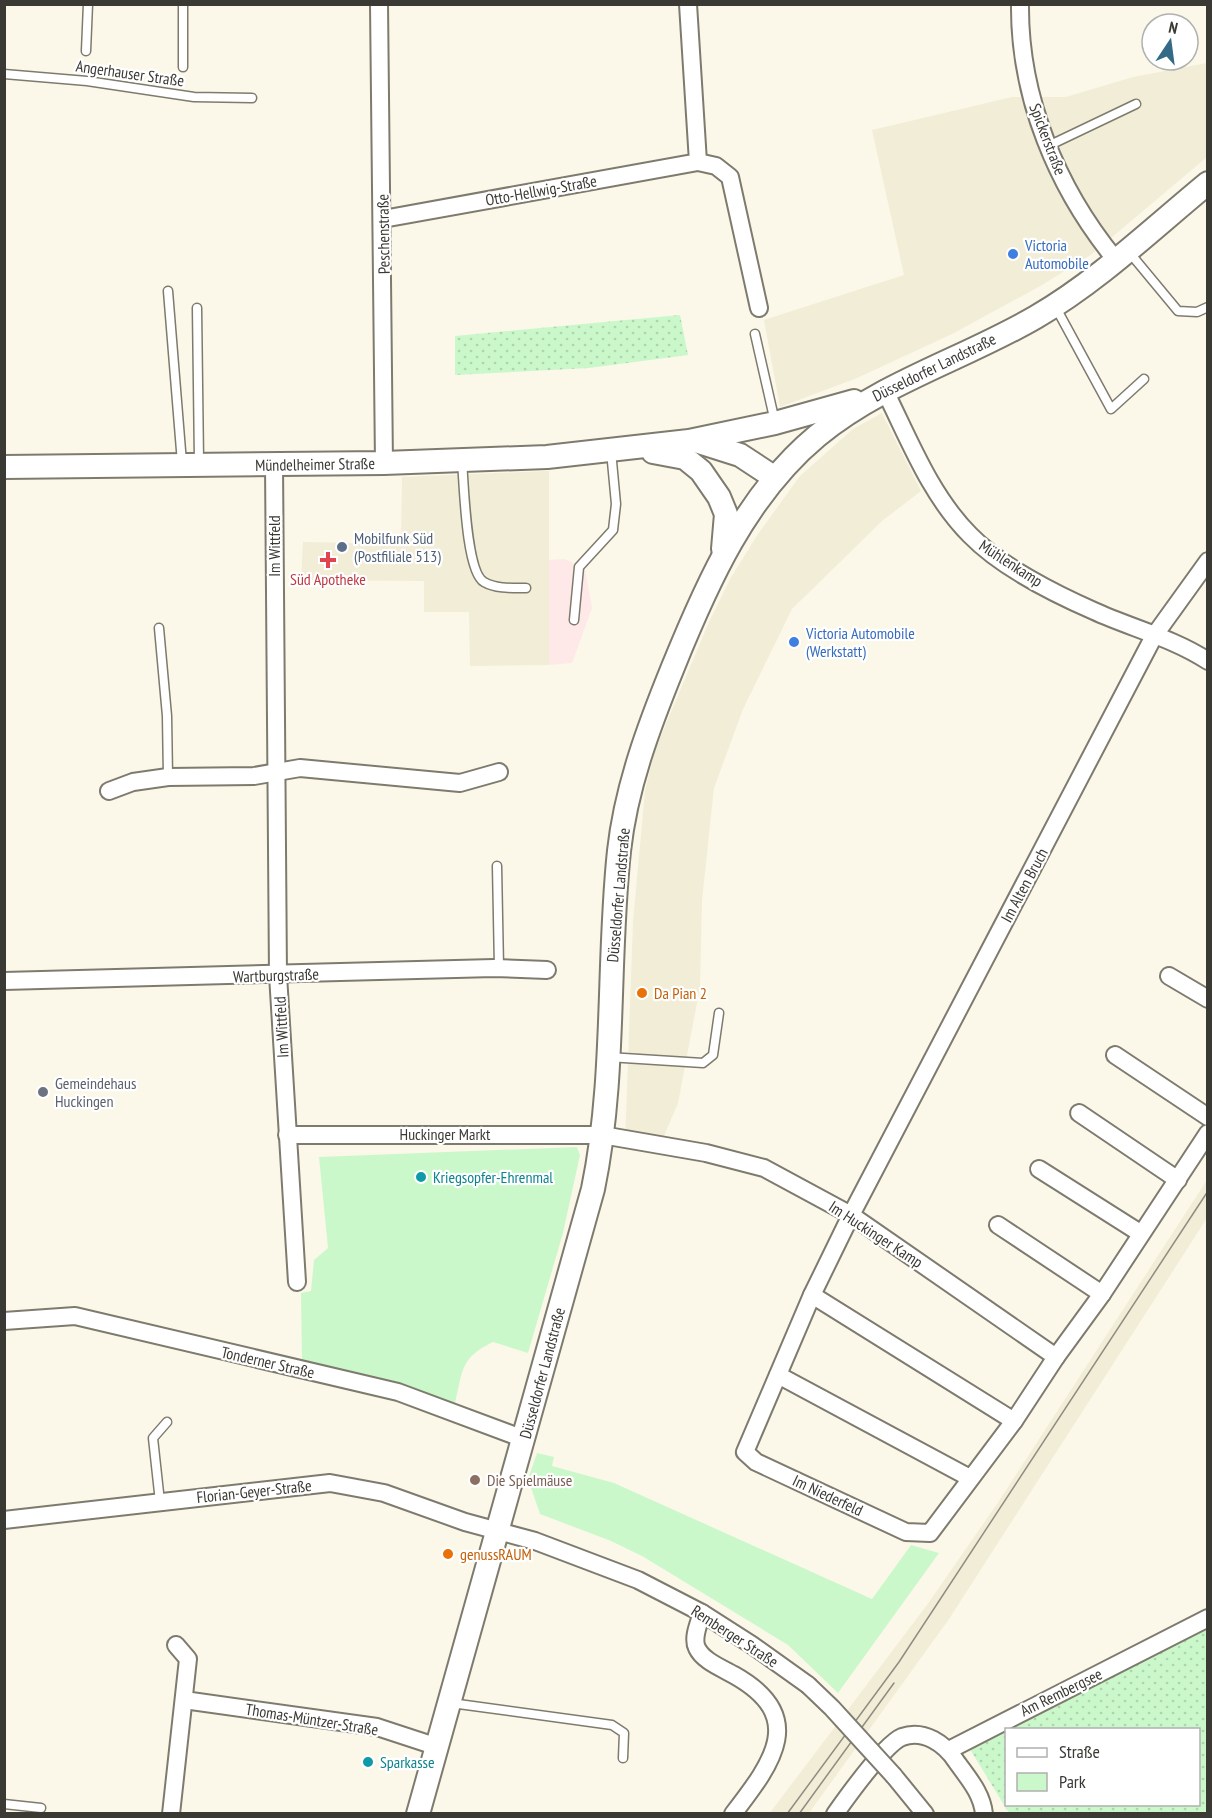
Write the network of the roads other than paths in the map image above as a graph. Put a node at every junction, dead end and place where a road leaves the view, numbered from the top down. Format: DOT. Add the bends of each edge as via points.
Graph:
graph roads {
  1 [pos="88,4"];
  2 [pos="183,4"];
  3 [pos="380,4"];
  4 [pos="688,4"];
  5 [pos="1020,4"];
  6 [pos="86,51"];
  7 [pos="183,67"];
  8 [pos="4,75"];
  9 [pos="252,98"];
  10 [pos="1136,104"];
  11 [pos="1048,146"];
  12 [pos="698,162"];
  13 [pos="1208,183"];
  14 [pos="383,219"];
  15 [pos="1121,254"];
  16 [pos="168,291"];
  17 [pos="1054,305"];
  18 [pos="1208,307"];
  19 [pos="197,308"];
  20 [pos="759,308"];
  21 [pos="755,334"];
  22 [pos="1144,379"];
  23 [pos="880,392"];
  24 [pos="775,423"];
  25 [pos="689,441"];
  26 [pos="618,450"];
  27 [pos="462,461"];
  28 [pos="384,463"];
  29 [pos="274,465"];
  30 [pos="191,466"];
  31 [pos="4,467"];
  32 [pos="775,478"];
  33 [pos="722,558"];
  34 [pos="1208,561"];
  35 [pos="526,588"];
  36 [pos="574,620"];
  37 [pos="159,628"];
  38 [pos="1154,636"];
  39 [pos="1208,661"];
  40 [pos="276,771"];
  41 [pos="499,772"];
  42 [pos="168,777"];
  43 [pos="109,791"];
  44 [pos="496,866"];
  45 [pos="499,968"];
  46 [pos="547,969"];
  47 [pos="278,975"];
  48 [pos="1169,976"];
  49 [pos="4,981"];
  50 [pos="1208,999"];
  51 [pos="719,1013"];
  52 [pos="1115,1055"];
  53 [pos="608,1057"];
  54 [pos="1079,1113"];
  55 [pos="1208,1117"];
  56 [pos="1208,1133"];
  57 [pos="602,1135"];
  58 [pos="287,1136"];
  59 [pos="1039,1169"];
  60 [pos="1178,1180"];
  61 [pos="851,1215"];
  62 [pos="998,1225"];
  63 [pos="1140,1233"];
  64 [pos="297,1282"];
  65 [pos="1102,1294"];
  66 [pos="812,1295"];
  67 [pos="4,1321"];
  68 [pos="1056,1357"];
  69 [pos="778,1375"];
  70 [pos="1014,1421"];
  71 [pos="167,1422"];
  72 [pos="524,1439"];
  73 [pos="970,1478"];
  74 [pos="160,1502"];
  75 [pos="4,1520"];
  76 [pos="498,1530"];
  77 [pos="702,1613"];
  78 [pos="1208,1618"];
  79 [pos="176,1645"];
  80 [pos="184,1700"];
  81 [pos="450,1702"];
  82 [pos="438,1747"];
  83 [pos="949,1750"];
  84 [pos="623,1758"];
  85 [pos="4,1804"];
  86 [pos="41,1808"];
  87 [pos="171,1814"];
  88 [pos="418,1814"];
  89 [pos="733,1814"];
  90 [pos="835,1814"];
  91 [pos="925,1814"];
  92 [pos="984,1814"];
  1 -- 6 [label="lane"];
  2 -- 7 [label="lane"];
  3 -- 14 [label="street, Peschenstraße"];
  4 -- 12 [label="street"];
  5 -- 11 [label="street, Spickerstraße" via="1025,67 1036,116"];
  8 -- 9 [label="lane, Angerhauser Straße" via="87,81 194,97"];
  10 -- 11 [label="lane"];
  11 -- 15 [label="street, Spickerstraße" via="1096,235"];
  12 -- 14 [label="street, Otto-Hellwig-Straße"];
  12 -- 20 [label="street" via="716,166 730,177"];
  13 -- 15 [label="main road, Düsseldorfer Landstraße"];
  14 -- 28 [label="street, Peschenstraße"];
  15 -- 17 [label="main road, Düsseldorfer Landstraße"];
  15 -- 18 [label="lane" via="1178,311 1197,312"];
  16 -- 30 [label="lane"];
  17 -- 22 [label="lane" via="1111,409"];
  17 -- 23 [label="main road, Düsseldorfer Landstraße"];
  19 -- 30 [label="lane"];
  21 -- 24 [label="lane"];
  23 -- 24 [label="main road, Mündelheimer Straße"];
  23 -- 32 [label="main road, Düsseldorfer Landstraße" via="817,436"];
  23 -- 38 [label="street, Mühlenkamp" via="935,488 969,535 1030,577 1092,610"];
  24 -- 25 [label="main road, Mündelheimer Straße"];
  25 -- 26 [label="main road, Mündelheimer Straße"];
  25 -- 32 [label="main road, Mündelheimer Straße" via="734,452"];
  26 -- 27 [label="main road, Mündelheimer Straße"];
  26 -- 33 [label="main road, Mündelheimer Straße" via="669,453 685,458 701,471 726,514"];
  26 -- 36 [label="lane" via="613,530 579,567"];
  27 -- 28 [label="main road, Mündelheimer Straße"];
  27 -- 35 [label="lane" via="468,538 478,576 500,587"];
  28 -- 29 [label="main road, Mündelheimer Straße"];
  29 -- 30 [label="main road, Mündelheimer Straße"];
  29 -- 40 [label="street, Im Wittfeld"];
  30 -- 31 [label="main road, Mündelheimer Straße"];
  32 -- 33 [label="main road, Düsseldorfer Landstraße"];
  33 -- 53 [label="main road, Düsseldorfer Landstraße" via="651,723 627,806 616,893"];
  34 -- 38 [label="street, Im Alten Bruch"];
  37 -- 42 [label="lane"];
  38 -- 39 [label="street, Mühlenkamp"];
  38 -- 61 [label="street, Im Alten Bruch"];
  40 -- 41 [label="street" via="300,768 460,783"];
  40 -- 42 [label="street" via="254,776"];
  40 -- 47 [label="street, Im Wittfeld"];
  42 -- 43 [label="street" via="133,782"];
  44 -- 45 [label="lane"];
  45 -- 46 [label="street, Wartburgstraße"];
  45 -- 47 [label="street, Wartburgstraße"];
  47 -- 49 [label="street, Wartburgstraße"];
  47 -- 58 [label="street, Im Wittfeld"];
  48 -- 50 [label="street"];
  51 -- 53 [label="lane" via="713,1055 703,1063"];
  52 -- 55 [label="street"];
  53 -- 57 [label="main road, Düsseldorfer Landstraße"];
  54 -- 60 [label="street"];
  56 -- 60 [label="street"];
  57 -- 58 [label="street, Huckinger Markt"];
  57 -- 61 [label="street, Im Huckinger Kamp" via="706,1153 764,1168"];
  57 -- 72 [label="main road, Düsseldorfer Landstraße" via="591,1198"];
  58 -- 64 [label="street, Im Wittfeld"];
  59 -- 63 [label="street"];
  60 -- 63 [label="street"];
  61 -- 66 [label="street, Im Niederfeld"];
  61 -- 68 [label="street, Im Huckinger Kamp"];
  62 -- 65 [label="street"];
  63 -- 65 [label="street"];
  65 -- 68 [label="street"];
  66 -- 69 [label="street, Im Niederfeld"];
  66 -- 70 [label="street"];
  67 -- 72 [label="street, Tonderner Straße" via="75,1316 398,1392"];
  68 -- 70 [label="street, Im Niederfeld"];
  69 -- 73 [label="street"];
  69 -- 73 [label="street, Im Niederfeld" via="745,1452 756,1462 906,1532 930,1533"];
  70 -- 73 [label="street, Im Niederfeld"];
  71 -- 74 [label="lane" via="153,1438"];
  72 -- 76 [label="main road, Düsseldorfer Landstraße"];
  74 -- 75 [label="street, Florian-Geyer-Straße"];
  74 -- 76 [label="street, Florian-Geyer-Straße" via="330,1483 384,1493"];
  76 -- 77 [label="street, Remberger Straße" via="588,1560"];
  76 -- 81 [label="main road, Düsseldorfer Landstraße"];
  77 -- 89 [label="street" via="695,1647 702,1657 744,1680 767,1700 779,1725 773,1753"];
  77 -- 91 [label="street, Remberger Straße, bridge" via="808,1685 847,1723"];
  78 -- 83 [label="street, Am Rembergsee"];
  79 -- 80 [label="street" via="188,1659"];
  80 -- 82 [label="street, Thomas-Müntzer-Straße" via="377,1727"];
  80 -- 87 [label="street"];
  81 -- 82 [label="main road, Düsseldorfer Landstraße"];
  81 -- 84 [label="lane" via="612,1725 624,1733"];
  82 -- 88 [label="main road, Düsseldorfer Landstraße"];
  83 -- 90 [label="street" via="931,1738 914,1734 899,1738"];
  83 -- 92 [label="street" via="982,1800"];
  85 -- 86 [label="lane"];
}
